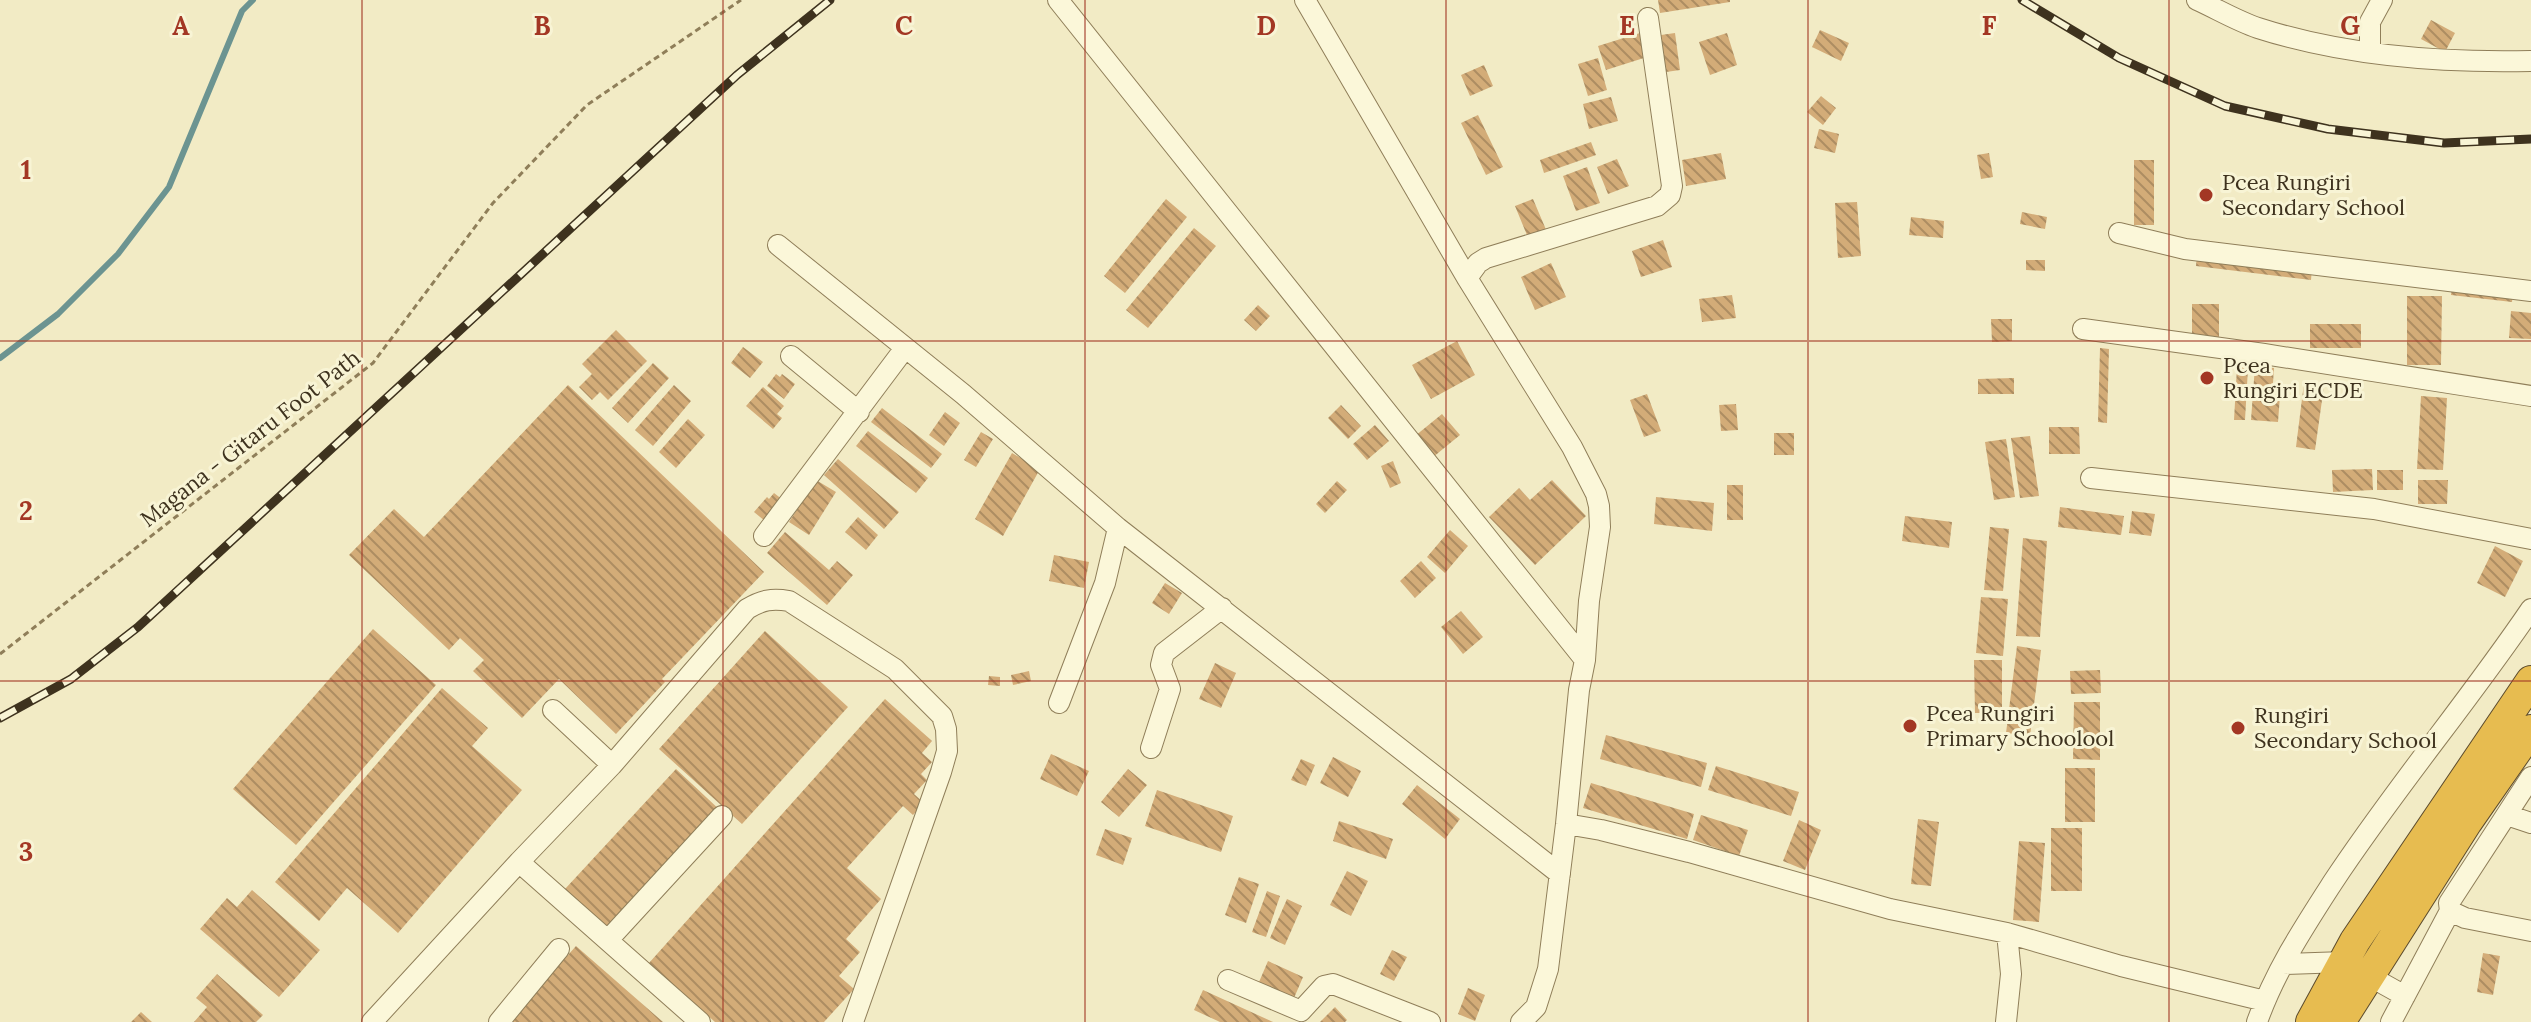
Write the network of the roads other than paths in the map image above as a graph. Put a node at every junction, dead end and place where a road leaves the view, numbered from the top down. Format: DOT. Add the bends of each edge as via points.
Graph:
graph roads {
  1 [pos="1058,0"];
  2 [pos="1305,0"];
  3 [pos="2197,0"];
  4 [pos="2382,0"];
  5 [pos="1648,18"];
  6 [pos="2370,52"];
  7 [pos="2531,61"];
  8 [pos="2119,233"];
  9 [pos="778,245"];
  10 [pos="1467,278"];
  11 [pos="2531,291"];
  12 [pos="2083,329"];
  13 [pos="905,348"];
  14 [pos="791,356"];
  15 [pos="2531,396"];
  16 [pos="859,412"];
  17 [pos="2091,478"];
  18 [pos="1118,528"];
  19 [pos="764,536"];
  20 [pos="2531,539"];
  21 [pos="1222,608"];
  22 [pos="2531,609"];
  23 [pos="1585,660"];
  24 [pos="2531,681"];
  25 [pos="1059,703"];
  26 [pos="553,710"];
  27 [pos="2531,730"];
  28 [pos="1151,748"];
  29 [pos="612,765"];
  30 [pos="2531,777"];
  31 [pos="2507,815"];
  32 [pos="722,816"];
  33 [pos="2531,823"];
  34 [pos="1566,824"];
  35 [pos="519,862"];
  36 [pos="1560,874"];
  37 [pos="2450,911"];
  38 [pos="2531,931"];
  39 [pos="2007,933"];
  40 [pos="608,940"];
  41 [pos="559,949"];
  42 [pos="2283,964"];
  43 [pos="2356,968"];
  44 [pos="1228,980"];
  45 [pos="2405,996"];
  46 [pos="2265,1001"];
  47 [pos="372,1022"];
  48 [pos="499,1022"];
  49 [pos="700,1022"];
  50 [pos="853,1022"];
  51 [pos="1430,1022"];
  52 [pos="1521,1022"];
  53 [pos="2006,1022"];
  54 [pos="2257,1022"];
  55 [pos="2311,1022"];
  56 [pos="2340,1022"];
  57 [pos="2391,1022"];
  1 -- 23 [label="street"];
  2 -- 10 [label="street"];
  3 -- 6 [label="street" via="2257,27"];
  4 -- 6 [label="street" via="2370,22"];
  5 -- 10 [label="street" via="1670,195 1657,206 1486,258"];
  6 -- 7 [label="street"];
  8 -- 11 [label="street" via="2185,249"];
  9 -- 13 [label="street"];
  10 -- 23 [label="street" via="1596,494 1600,527"];
  12 -- 15 [label="street"];
  13 -- 16 [label="street"];
  13 -- 18 [label="street"];
  14 -- 16 [label="street"];
  16 -- 19 [label="street"];
  17 -- 20 [label="street" via="2374,509"];
  18 -- 21 [label="street"];
  18 -- 25 [label="street" via="1105,583"];
  21 -- 28 [label="street" via="1164,653 1161,665 1170,689"];
  21 -- 36 [label="street"];
  22 -- 42 [label="street" via="2365,835"];
  23 -- 34 [label="street"];
  24 -- 43 [label="highway" via="2355,941"];
  26 -- 29 [label="street"];
  27 -- 43 [label="highway"];
  29 -- 35 [label="street"];
  29 -- 50 [label="street" via="747,609 762,600 789,601 895,669 942,716 947,751"];
  30 -- 31 [label="street"];
  31 -- 33 [label="street"];
  31 -- 37 [label="street" via="2449,903"];
  32 -- 40 [label="street"];
  34 -- 36 [label="street"];
  34 -- 39 [label="street" via="1689,852 1890,909"];
  35 -- 40 [label="street"];
  35 -- 47 [label="street"];
  36 -- 52 [label="street" via="1544,989"];
  37 -- 38 [label="street"];
  37 -- 45 [label="street"];
  39 -- 46 [label="street"];
  39 -- 53 [label="street" via="2011,974"];
  40 -- 49 [label="street"];
  41 -- 48 [label="street"];
  42 -- 43 [label="street"];
  42 -- 46 [label="street"];
  43 -- 45 [label="street"];
  43 -- 55 [label="highway"];
  43 -- 56 [label="highway"];
  44 -- 51 [label="street" via="1301,1011 1324,986 1333,984"];
  45 -- 57 [label="street"];
  46 -- 54 [label="street"];
}
